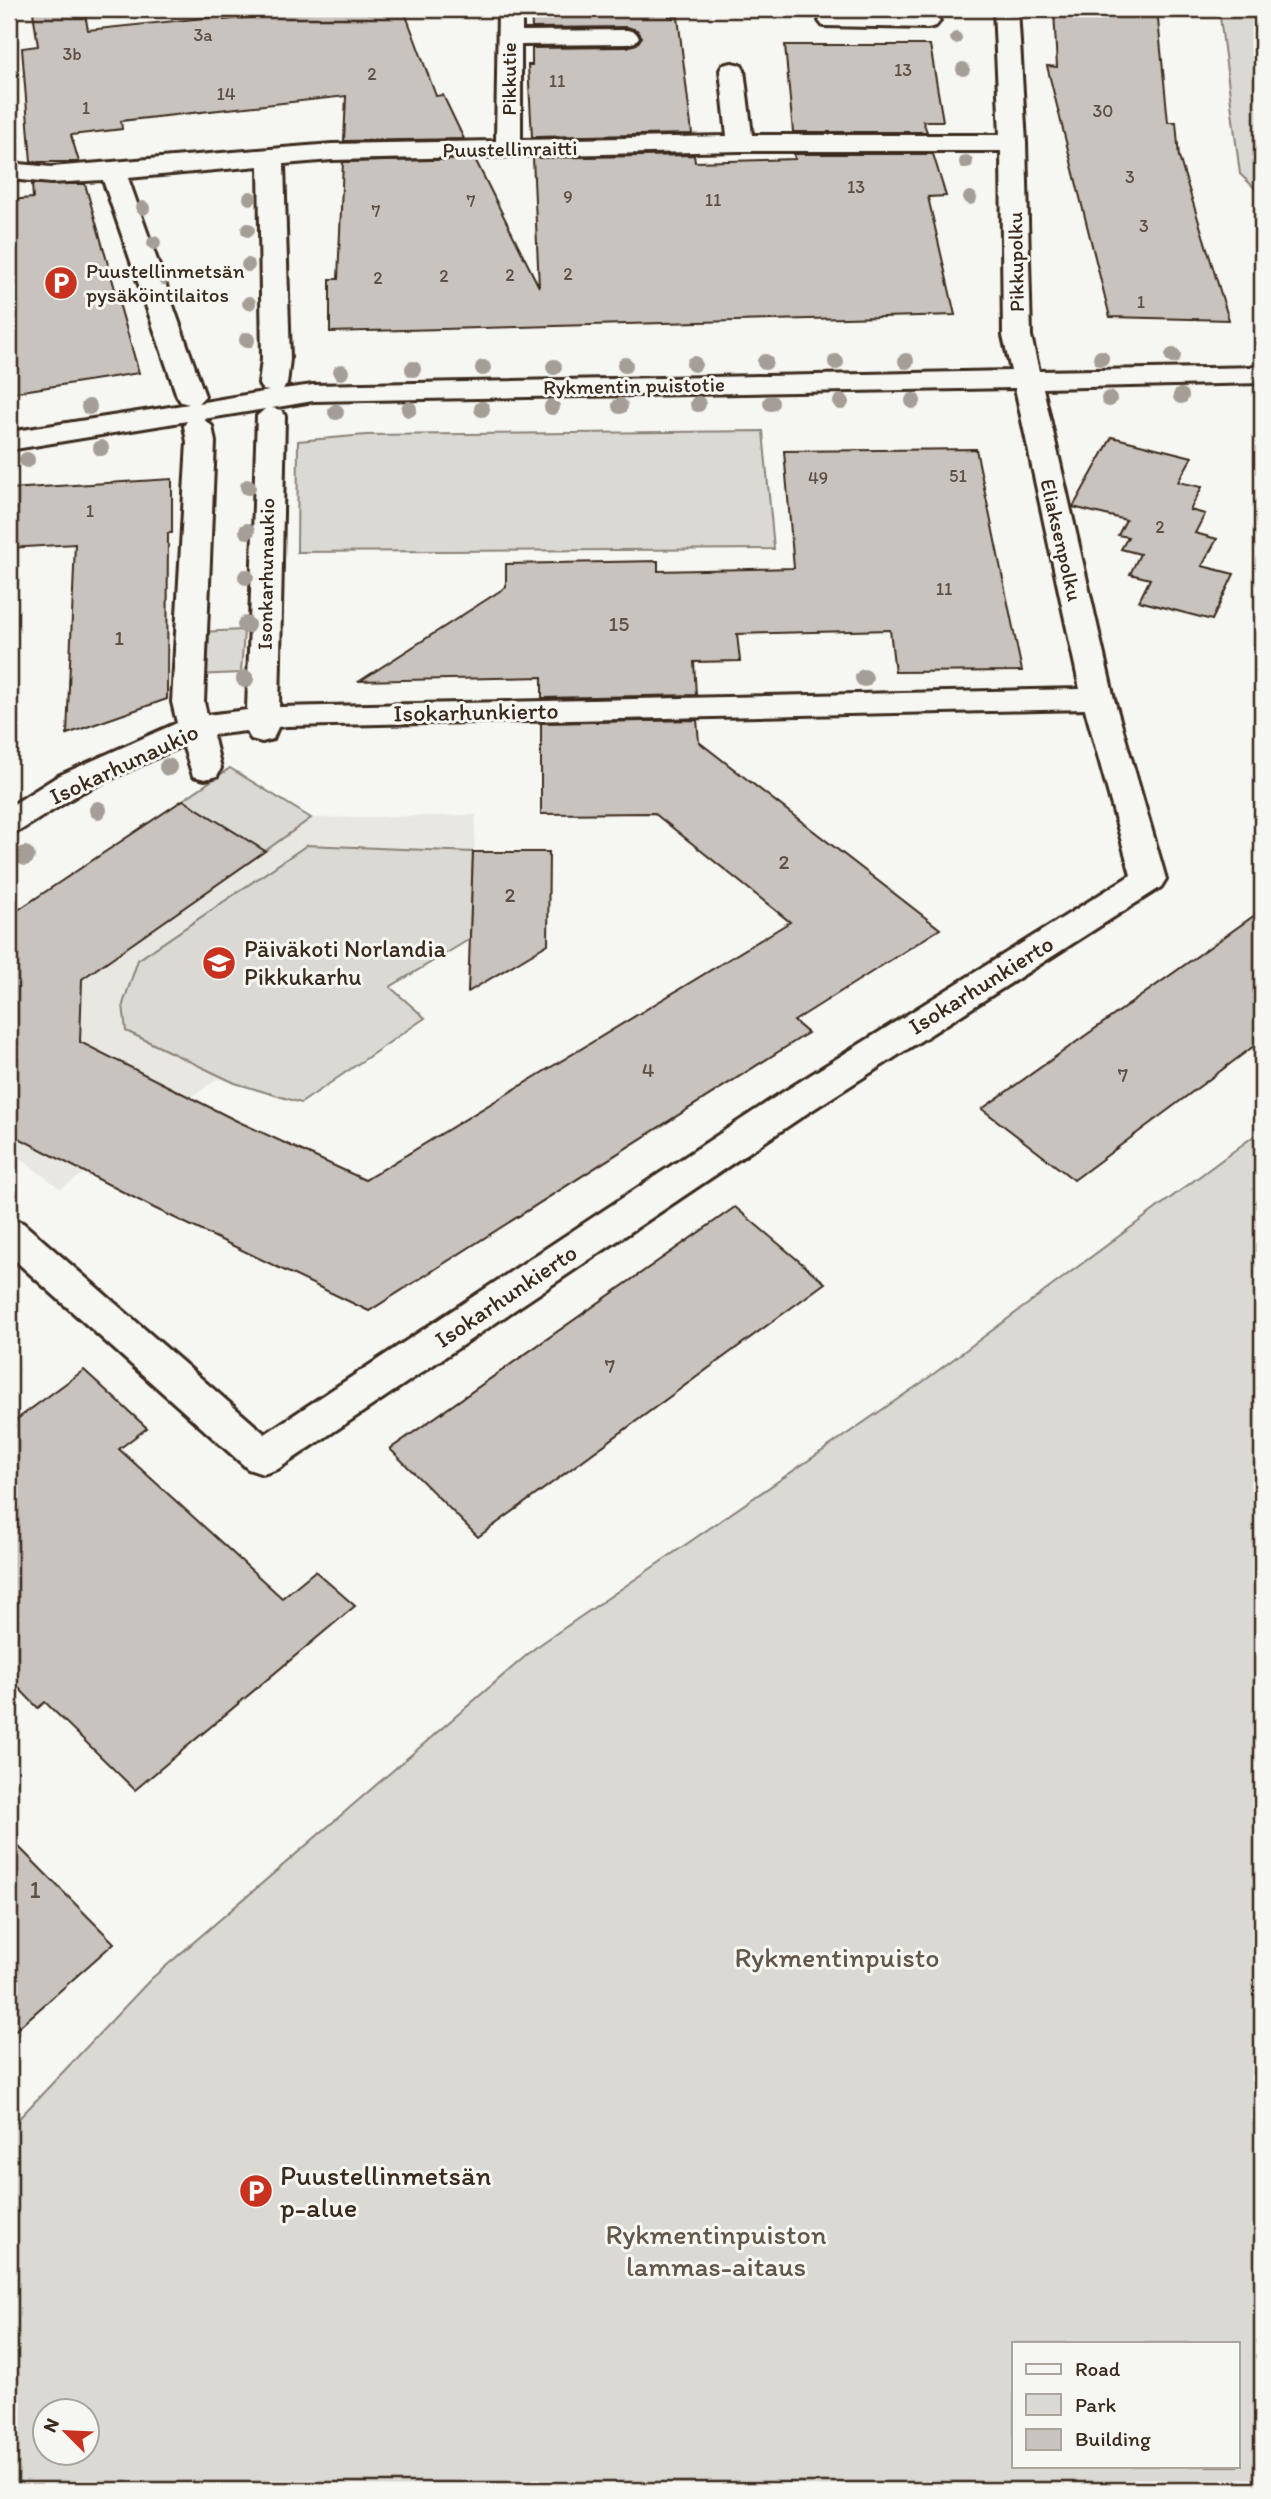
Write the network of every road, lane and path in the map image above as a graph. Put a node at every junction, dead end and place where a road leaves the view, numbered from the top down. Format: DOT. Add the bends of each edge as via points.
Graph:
graph roads {
  1 [pos="510,9"];
  2 [pos="1006,9"];
  3 [pos="831,21"];
  4 [pos="928,22"];
  5 [pos="627,37"];
  6 [pos="508,38"];
  7 [pos="732,70"];
  8 [pos="740,143"];
  9 [pos="1013,143"];
  10 [pos="508,149"];
  11 [pos="271,156"];
  12 [pos="9,171"];
  13 [pos="113,172"];
  14 [pos="1262,375"];
  15 [pos="1026,381"];
  16 [pos="273,384"];
  17 [pos="191,396"];
  18 [pos="271,416"];
  19 [pos="198,426"];
  20 [pos="9,441"];
  21 [pos="1098,699"];
  22 [pos="270,723"];
  23 [pos="194,727"];
  24 [pos="205,768"];
  25 [pos="9,822"];
  26 [pos="9,1233"];
  1 -- 6 [label="street, Pikkutie"];
  2 -- 9 [label="street, Pikkupolku"];
  3 -- 4 [label="street"];
  5 -- 6 [label="street"];
  6 -- 10 [label="street, Pikkutie"];
  7 -- 8 [label="street"];
  8 -- 9 [label="street, Puustellinraitti"];
  8 -- 10 [label="street, Puustellinraitti"];
  9 -- 15 [label="street, Pikkupolku" via="1017,336"];
  10 -- 11 [label="street, Puustellinraitti"];
  11 -- 13 [label="street, Puustellinraitti"];
  11 -- 16 [label="street"];
  12 -- 13 [label="street, Puustellinraitti" via="51,175"];
  13 -- 17 [label="street"];
  14 -- 15 [label="street, Rykmentin puistotie"];
  15 -- 20 [label="street, Rykmentin puistotie" via="313,393"];
  15 -- 21 [label="street, Eliaksenpolku"];
  18 -- 22 [label="street, Isonkarhunaukio"];
  19 -- 23 [label="street" via="201,442 188,702"];
  21 -- 22 [label="street, Isokarhunkierto"];
  21 -- 26 [label="street, Isokarhunkierto" via="1149,879 793,1104 263,1457"];
  22 -- 23 [label="street, Isokarhunaukio"];
  23 -- 24 [label="street"];
  23 -- 25 [label="street, Isokarhunaukio" via="70,784"];
}
